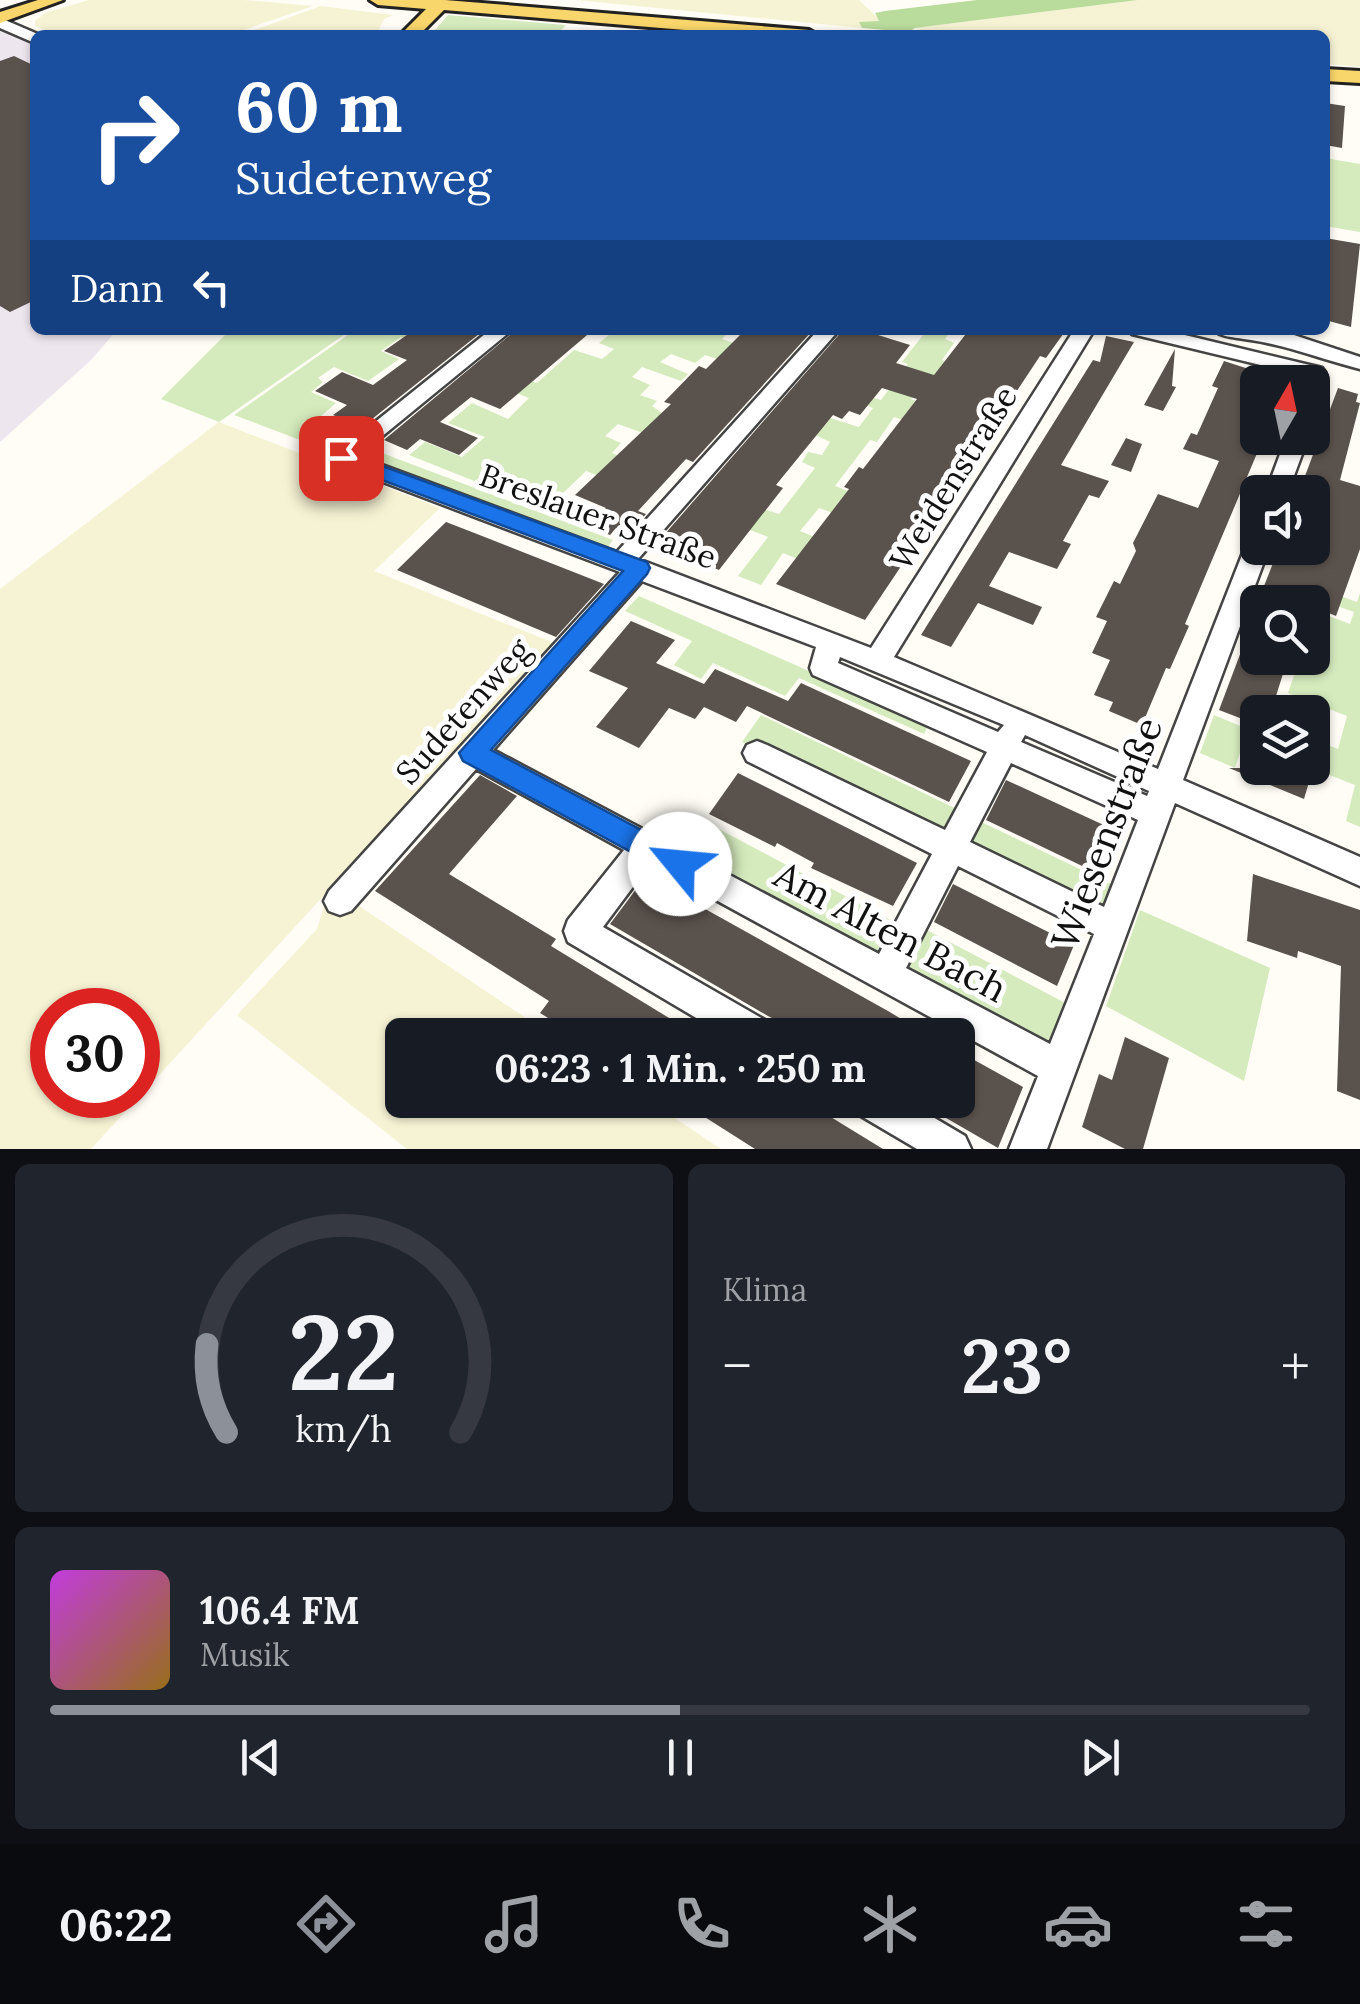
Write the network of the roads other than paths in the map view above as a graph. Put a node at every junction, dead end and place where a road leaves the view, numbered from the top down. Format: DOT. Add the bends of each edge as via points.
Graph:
graph roads {
  1 [pos="44,0"];
  2 [pos="55,0"];
  3 [pos="379,0"];
  4 [pos="435,4"];
  5 [pos="0,18"];
  6 [pos="407,29"];
  7 [pos="749,30"];
  8 [pos="30,35"];
  9 [pos="1330,75"];
  10 [pos="1360,78"];
  11 [pos="496,335"];
  12 [pos="825,335"];
  13 [pos="1081,335"];
  14 [pos="1178,335"];
  15 [pos="1232,335"];
  16 [pos="1247,344"];
  17 [pos="1318,363"];
  18 [pos="1360,363"];
  19 [pos="630,565"];
  20 [pos="1250,565"];
  21 [pos="831,642"];
  22 [pos="877,661"];
  23 [pos="1012,732"];
  24 [pos="472,753"];
  25 [pos="756,753"];
  26 [pos="1162,800"];
  27 [pos="646,846"];
  28 [pos="952,850"];
  29 [pos="1360,872"];
  30 [pos="340,900"];
  31 [pos="1113,927"];
  32 [pos="886,973"];
  33 [pos="729,1018"];
  34 [pos="1059,1068"];
  35 [pos="899,1118"];
  36 [pos="952,1149"];
  37 [pos="1028,1149"];
  1 -- 5 [label="main road"];
  2 -- 5 [label="main road"];
  3 -- 4 [label="main road"];
  3 -- 6 [label="main road"];
  4 -- 6 [label="main road"];
  4 -- 7 [label="main road"];
  5 -- 8 [label="street"];
  9 -- 10 [label="main road"];
  11 -- 19 [label="street, Breslauer Straße" via="341,458"];
  12 -- 19 [label="street, Sudetenweg"];
  13 -- 22 [label="street, Weidenstraße"];
  14 -- 16 [label="street"];
  15 -- 16 [label="street"];
  16 -- 17 [label="street"];
  17 -- 18 [label="street"];
  19 -- 21 [label="street, Breslauer Straße"];
  19 -- 24 [label="street, Sudetenweg"];
  20 -- 26 [label="street, Wiesenstraße"];
  21 -- 22 [label="street, Breslauer Straße"];
  21 -- 23 [label="street, Breslauer Straße" via="823,668"];
  22 -- 23 [label="street, Breslauer Straße"];
  23 -- 26 [label="street, Breslauer Straße"];
  23 -- 28 [label="street"];
  24 -- 27 [label="street, Am Alten Bach"];
  24 -- 30 [label="street, Sudetenweg"];
  25 -- 28 [label="street"];
  26 -- 29 [label="street, Breslauer Straße"];
  26 -- 31 [label="street, Wiesenstraße"];
  27 -- 32 [label="street, Am Alten Bach"];
  27 -- 33 [label="street" via="580,930"];
  28 -- 31 [label="street"];
  28 -- 32 [label="street"];
  31 -- 34 [label="street, Wiesenstraße"];
  32 -- 34 [label="street, Am Alten Bach"];
  34 -- 37 [label="street, Wiesenstraße"];
  35 -- 36 [label="street"];
}
